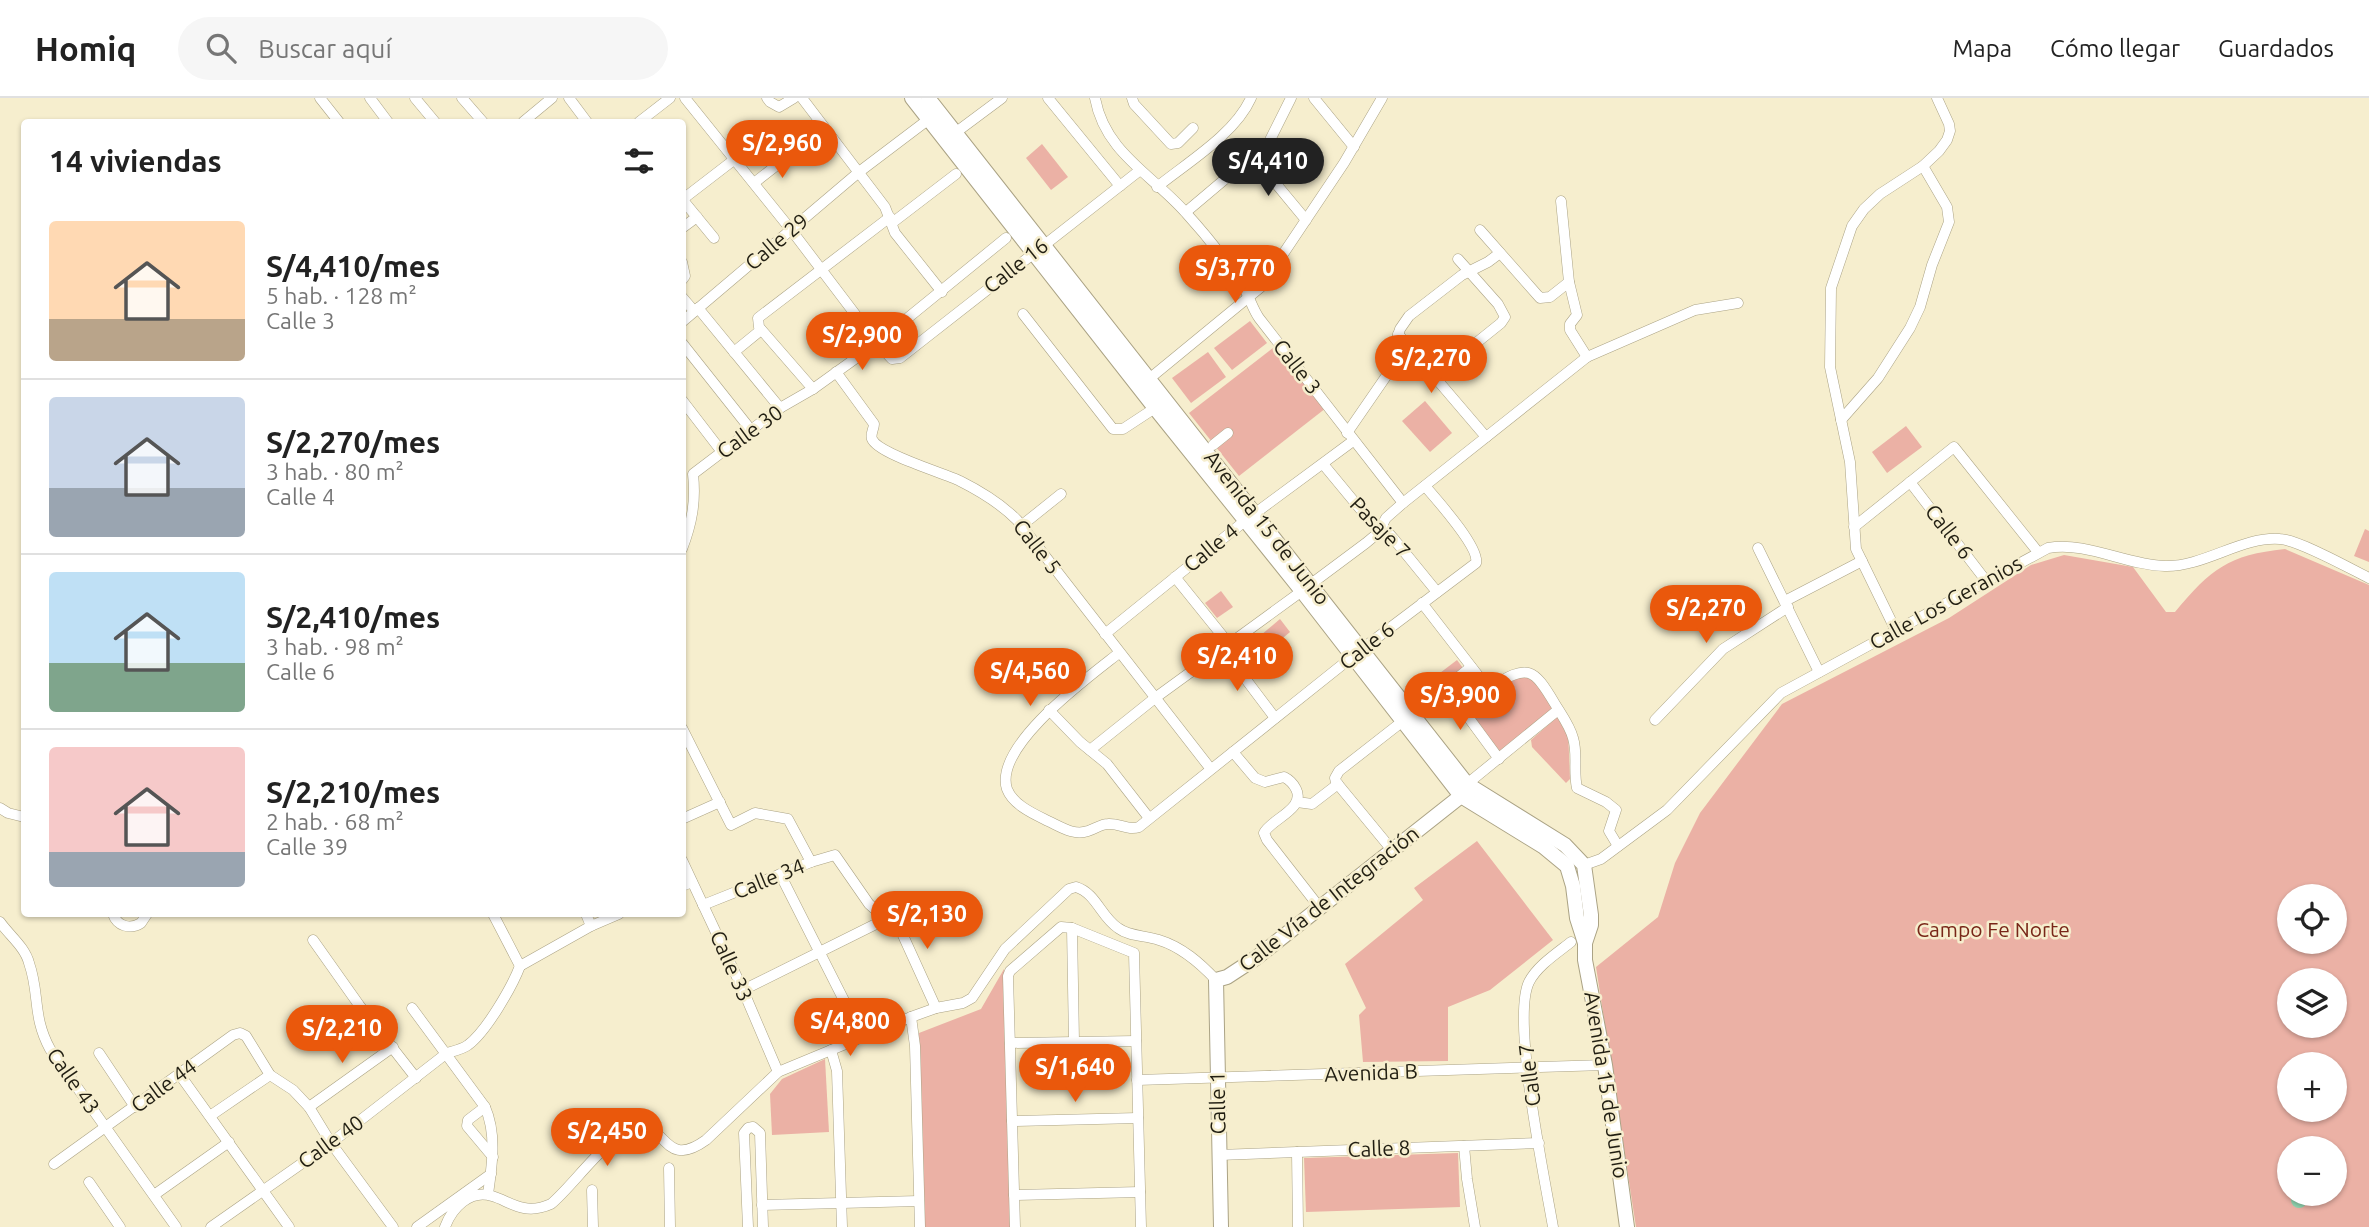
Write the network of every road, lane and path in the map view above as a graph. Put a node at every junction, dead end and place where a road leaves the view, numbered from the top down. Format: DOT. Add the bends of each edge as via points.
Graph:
graph roads {
  1 [pos="320,98"];
  2 [pos="370,98"];
  3 [pos="415,98"];
  4 [pos="462,98"];
  5 [pos="552,98"];
  6 [pos="569,98"];
  7 [pos="670,98"];
  8 [pos="685,98"];
  9 [pos="767,98"];
  10 [pos="793,98"];
  11 [pos="802,98"];
  12 [pos="912,98"];
  13 [pos="928,98"];
  14 [pos="1002,98"];
  15 [pos="1048,98"];
  16 [pos="1095,98"];
  17 [pos="1132,98"];
  18 [pos="1251,98"];
  19 [pos="1291,98"];
  20 [pos="1314,98"];
  21 [pos="1381,98"];
  22 [pos="1937,98"];
  23 [pos="933,116"];
  24 [pos="337,119"];
  25 [pos="386,119"];
  26 [pos="432,119"];
  27 [pos="480,119"];
  28 [pos="527,119"];
  29 [pos="585,119"];
  30 [pos="643,119"];
  31 [pos="1193,128"];
  32 [pos="955,133"];
  33 [pos="1354,146"];
  34 [pos="791,154"];
  35 [pos="1253,156"];
  36 [pos="735,159"];
  37 [pos="1923,166"];
  38 [pos="1139,171"];
  39 [pos="859,172"];
  40 [pos="956,174"];
  41 [pos="754,183"];
  42 [pos="1120,186"];
  43 [pos="1157,187"];
  44 [pos="686,197"];
  45 [pos="1561,201"];
  46 [pos="686,203"];
  47 [pos="1186,212"];
  48 [pos="697,217"];
  49 [pos="891,220"];
  50 [pos="1306,220"];
  51 [pos="686,225"];
  52 [pos="1480,230"];
  53 [pos="792,231"];
  54 [pos="714,238"];
  55 [pos="1006,238"];
  56 [pos="1039,248"];
  57 [pos="1500,253"];
  58 [pos="1458,259"];
  59 [pos="820,270"];
  60 [pos="1468,271"];
  61 [pos="1569,282"];
  62 [pos="942,292"];
  63 [pos="1249,300"];
  64 [pos="686,301"];
  65 [pos="1738,303"];
  66 [pos="696,310"];
  67 [pos="1023,314"];
  68 [pos="686,319"];
  69 [pos="761,330"];
  70 [pos="1398,334"];
  71 [pos="877,343"];
  72 [pos="686,348"];
  73 [pos="734,352"];
  74 [pos="1587,357"];
  75 [pos="836,372"];
  76 [pos="1435,376"];
  77 [pos="1149,379"];
  78 [pos="813,389"];
  79 [pos="686,405"];
  80 [pos="780,408"];
  81 [pos="1155,408"];
  82 [pos="1842,420"];
  83 [pos="751,430"];
  84 [pos="1228,433"];
  85 [pos="1350,437"];
  86 [pos="1486,437"];
  87 [pos="1213,445"];
  88 [pos="722,452"];
  89 [pos="1323,464"];
  90 [pos="1910,482"];
  91 [pos="1425,486"];
  92 [pos="1061,494"];
  93 [pos="1403,503"];
  94 [pos="1250,517"];
  95 [pos="1021,526"];
  96 [pos="1854,527"];
  97 [pos="1381,528"];
  98 [pos="686,539"];
  99 [pos="1758,548"];
  100 [pos="2038,552"];
  101 [pos="1862,561"];
  102 [pos="1175,577"];
  103 [pos="2369,578"];
  104 [pos="1987,582"];
  105 [pos="1306,588"];
  106 [pos="1437,592"];
  107 [pos="1422,603"];
  108 [pos="1786,604"];
  109 [pos="1896,631"];
  110 [pos="1105,634"];
  111 [pos="1226,647"];
  112 [pos="1119,653"];
  113 [pos="1358,653"];
  114 [pos="1471,667"];
  115 [pos="1819,672"];
  116 [pos="1446,687"];
  117 [pos="1155,698"];
  118 [pos="1049,710"];
  119 [pos="1558,710"];
  120 [pos="1408,717"];
  121 [pos="1275,718"];
  122 [pos="1655,720"];
  123 [pos="686,736"];
  124 [pos="1090,750"];
  125 [pos="1233,752"];
  126 [pos="1499,759"];
  127 [pos="1210,768"];
  128 [pos="1338,784"];
  129 [pos="1464,790"];
  130 [pos="720,802"];
  131 [pos="1297,802"];
  132 [pos="0,808"];
  133 [pos="21,816"];
  134 [pos="686,817"];
  135 [pos="1149,818"];
  136 [pos="1618,846"];
  137 [pos="1392,850"];
  138 [pos="811,862"];
  139 [pos="1584,865"];
  140 [pos="780,874"];
  141 [pos="687,884"];
  142 [pos="703,905"];
  143 [pos="1320,908"];
  144 [pos="892,916"];
  145 [pos="115,917"];
  146 [pos="145,917"];
  147 [pos="495,917"];
  148 [pos="587,917"];
  149 [pos="612,917"];
  150 [pos="0,922"];
  151 [pos="591,926"];
  152 [pos="1072,928"];
  153 [pos="313,940"];
  154 [pos="1578,942"];
  155 [pos="820,953"];
  156 [pos="520,966"];
  157 [pos="1216,980"];
  158 [pos="743,990"];
  159 [pos="412,1008"];
  160 [pos="936,1008"];
  161 [pos="911,1017"];
  162 [pos="862,1036"];
  163 [pos="1136,1041"];
  164 [pos="1074,1042"];
  165 [pos="1010,1043"];
  166 [pos="393,1047"];
  167 [pos="831,1049"];
  168 [pos="447,1053"];
  169 [pos="99,1054"];
  170 [pos="1605,1065"];
  171 [pos="1528,1068"];
  172 [pos="778,1072"];
  173 [pos="180,1075"];
  174 [pos="270,1075"];
  175 [pos="1218,1077"];
  176 [pos="416,1078"];
  177 [pos="1137,1080"];
  178 [pos="135,1107"];
  179 [pos="309,1107"];
  180 [pos="485,1107"];
  181 [pos="210,1116"];
  182 [pos="1138,1118"];
  183 [pos="1012,1121"];
  184 [pos="106,1128"];
  185 [pos="229,1142"];
  186 [pos="331,1143"];
  187 [pos="1539,1143"];
  188 [pos="1464,1146"];
  189 [pos="1297,1152"];
  190 [pos="1219,1155"];
  191 [pos="494,1157"];
  192 [pos="54,1164"];
  193 [pos="669,1168"];
  194 [pos="491,1174"];
  195 [pos="89,1182"];
  196 [pos="263,1190"];
  197 [pos="592,1190"];
  198 [pos="1140,1192"];
  199 [pos="488,1194"];
  200 [pos="154,1195"];
  201 [pos="1014,1195"];
  202 [pos="919,1201"];
  203 [pos="841,1203"];
  204 [pos="762,1205"];
  205 [pos="120,1227"];
  206 [pos="176,1227"];
  207 [pos="211,1227"];
  208 [pos="289,1227"];
  209 [pos="393,1227"];
  210 [pos="417,1227"];
  211 [pos="445,1227"];
  212 [pos="593,1227"];
  213 [pos="670,1227"];
  214 [pos="748,1227"];
  215 [pos="763,1227"];
  216 [pos="842,1227"];
  217 [pos="920,1227"];
  218 [pos="1015,1227"];
  219 [pos="1142,1227"];
  220 [pos="1221,1227"];
  221 [pos="1298,1227"];
  222 [pos="1475,1227"];
  223 [pos="1553,1227"];
  224 [pos="1627,1227"];
  1 -- 24 [label="street"];
  2 -- 25 [label="street"];
  3 -- 26 [label="street"];
  4 -- 27 [label="street"];
  5 -- 28 [label="street"];
  6 -- 29 [label="street"];
  7 -- 30 [label="street"];
  8 -- 36 [label="street"];
  9 -- 10 [label="street" via="779,107"];
  11 -- 39 [label="street"];
  12 -- 23 [label="street, Avenida 15 de Junio"];
  13 -- 23 [label="street, Avenida 15 de Junio"];
  14 -- 32 [label="street"];
  15 -- 42 [label="street"];
  16 -- 38 [label="street, Calle 3" via="1103,126"];
  17 -- 31 [label="street" via="1171,144"];
  18 -- 43 [label="street" via="1231,127"];
  19 -- 35 [label="street" via="1269,142"];
  20 -- 33 [label="street"];
  21 -- 33 [label="street"];
  22 -- 37 [label="street" via="1950,131 1939,151"];
  23 -- 32 [label="street, Avenida 15 de Junio"];
  23 -- 39 [label="street, Calle 29"];
  23 -- 56 [label="street, Avenida 15 de Junio"];
  32 -- 56 [label="street, Avenida 15 de Junio"];
  33 -- 50 [label="street"];
  34 -- 41 [label="street"];
  35 -- 47 [label="street"];
  35 -- 50 [label="street"];
  36 -- 41 [label="street"];
  36 -- 44 [label="street"];
  37 -- 82 [label="street" via="1947,206 1949,222 1910,328 1878,378"];
  37 -- 82 [label="street" via="1864,209 1840,257 1831,288 1830,367"];
  38 -- 42 [label="street, Calle 16"];
  38 -- 43 [label="street, Calle 3"];
  39 -- 49 [label="street"];
  39 -- 53 [label="street, Calle 29"];
  40 -- 49 [label="street"];
  41 -- 53 [label="street"];
  42 -- 56 [label="street, Calle 16"];
  43 -- 47 [label="street, Calle 3"];
  45 -- 61 [label="street"];
  46 -- 48 [label="street"];
  47 -- 63 [label="street, Calle 3"];
  48 -- 51 [label="street"];
  48 -- 54 [label="street"];
  49 -- 59 [label="street"];
  49 -- 62 [label="street" via="899,238"];
  50 -- 63 [label="street"];
  52 -- 57 [label="street"];
  53 -- 59 [label="street"];
  53 -- 66 [label="street, Calle 29"];
  55 -- 62 [label="street, Calle 30"];
  56 -- 71 [label="street, Calle 16" via="900,358 892,359"];
  56 -- 77 [label="street, Avenida 15 de Junio"];
  56 -- 81 [label="street, Avenida 15 de Junio"];
  57 -- 60 [label="street"];
  57 -- 61 [label="street" via="1539,298 1549,297"];
  58 -- 60 [label="street"];
  59 -- 69 [label="street" via="758,318"];
  59 -- 71 [label="street"];
  60 -- 70 [label="street" via="1409,316"];
  60 -- 76 [label="street" via="1502,310 1504,320"];
  61 -- 74 [label="street" via="1577,315 1570,330"];
  62 -- 71 [label="street, Calle 30"];
  63 -- 77 [label="street"];
  63 -- 85 [label="street, Calle 3"];
  64 -- 66 [label="street"];
  65 -- 74 [label="street" via="1695,310"];
  66 -- 68 [label="street, Calle 29"];
  66 -- 73 [label="street"];
  67 -- 81 [label="street" via="1113,429 1123,429"];
  69 -- 73 [label="street"];
  69 -- 78 [label="street"];
  70 -- 76 [label="street"];
  70 -- 85 [label="street, Calle 4" via="1387,375"];
  71 -- 75 [label="street, Calle 30"];
  72 -- 83 [label="street"];
  73 -- 80 [label="street"];
  74 -- 86 [label="street"];
  75 -- 78 [label="street, Calle 30"];
  75 -- 95 [label="street, Calle 5" via="874,424 876,444 969,486 1004,508"];
  76 -- 86 [label="street"];
  77 -- 94 [label="street, Avenida 15 de Junio"];
  78 -- 80 [label="street, Calle 30"];
  79 -- 88 [label="street"];
  80 -- 83 [label="street, Calle 30"];
  81 -- 94 [label="street, Avenida 15 de Junio"];
  82 -- 96 [label="street"];
  83 -- 88 [label="street, Calle 30"];
  84 -- 87 [label="street"];
  85 -- 89 [label="street, Calle 4"];
  85 -- 93 [label="street, Calle 3"];
  86 -- 91 [label="street"];
  88 -- 98 [label="street, Calle 30" via="693,474 692,523"];
  89 -- 94 [label="street, Calle 4"];
  89 -- 97 [label="street, Pasaje 7"];
  90 -- 96 [label="street"];
  90 -- 100 [label="street" via="1954,447"];
  90 -- 104 [label="street, Calle 6"];
  91 -- 93 [label="street"];
  91 -- 106 [label="street, Calle 6" via="1477,557 1476,563"];
  92 -- 95 [label="street"];
  93 -- 97 [label="street"];
  94 -- 102 [label="street, Calle 4"];
  94 -- 105 [label="street, Avenida 15 de Junio"];
  95 -- 110 [label="street, Calle 5"];
  96 -- 101 [label="street"];
  97 -- 105 [label="street"];
  97 -- 106 [label="street, Pasaje 7"];
  99 -- 108 [label="street"];
  100 -- 103 [label="street, Calle Los Geranios" via="2059,546 2152,565 2178,565 2284,539"];
  100 -- 104 [label="street, Calle Los Geranios"];
  101 -- 108 [label="street"];
  101 -- 109 [label="street"];
  102 -- 110 [label="street, Calle 4"];
  102 -- 111 [label="street"];
  104 -- 109 [label="street, Calle Los Geranios"];
  105 -- 111 [label="street"];
  105 -- 113 [label="street, Avenida 15 de Junio"];
  106 -- 107 [label="street, Calle 6"];
  107 -- 113 [label="street, Calle 6"];
  107 -- 114 [label="street"];
  108 -- 115 [label="street"];
  108 -- 122 [label="street" via="1723,649"];
  109 -- 115 [label="street, Calle Los Geranios"];
  110 -- 112 [label="street, Calle 5"];
  111 -- 117 [label="street"];
  111 -- 121 [label="street"];
  112 -- 117 [label="street, Calle 5"];
  112 -- 118 [label="street"];
  113 -- 120 [label="street, Avenida 15 de Junio"];
  113 -- 121 [label="street, Calle 6"];
  114 -- 116 [label="street"];
  114 -- 119 [label="street" via="1487,687 1512,674 1529,673 1540,679"];
  115 -- 136 [label="street, Calle Los Geranios" via="1781,693 1667,810"];
  116 -- 120 [label="street"];
  116 -- 126 [label="street"];
  117 -- 124 [label="street"];
  117 -- 127 [label="street, Calle 5"];
  118 -- 124 [label="street"];
  118 -- 135 [label="street, Calle 6" via="1012,762 1006,780 1009,793 1028,810 1076,833 1106,824 1135,829"];
  119 -- 126 [label="street, Calle Vía de Integración"];
  119 -- 136 [label="street" via="1574,740 1577,788 1612,805 1615,814 1609,831"];
  120 -- 128 [label="street" via="1339,771"];
  120 -- 129 [label="street, Avenida 15 de Junio"];
  121 -- 125 [label="street, Calle 6"];
  123 -- 130 [label="street"];
  124 -- 135 [label="street" via="1107,764"];
  125 -- 127 [label="street, Calle 6"];
  125 -- 131 [label="street" via="1255,778 1265,782 1289,779 1298,794"];
  126 -- 129 [label="street, Calle Vía de Integración"];
  127 -- 135 [label="street, Calle 6"];
  128 -- 131 [label="street" via="1312,804"];
  128 -- 137 [label="street"];
  129 -- 137 [label="street, Calle Vía de Integración"];
  129 -- 139 [label="street, Avenida 15 de Junio" via="1565,845"];
  129 -- 154 [label="street, Avenida 15 de Junio" via="1564,862"];
  130 -- 134 [label="street"];
  130 -- 138 [label="street" via="731,825 755,813 788,819"];
  131 -- 143 [label="street" via="1264,833"];
  132 -- 133 [label="street"];
  136 -- 139 [label="street, Calle Los Geranios"];
  137 -- 143 [label="street, Calle Vía de Integración"];
  138 -- 140 [label="street, Calle 34"];
  138 -- 144 [label="street, Calle 34" via="835,855 869,904"];
  139 -- 154 [label="street, Avenida 15 de Junio" via="1591,925"];
  140 -- 142 [label="street, Calle 34"];
  140 -- 155 [label="street"];
  141 -- 142 [label="street, Calle 33"];
  142 -- 158 [label="street, Calle 33"];
  143 -- 157 [label="street, Calle Vía de Integración" via="1243,968"];
  144 -- 155 [label="street"];
  144 -- 160 [label="street"];
  145 -- 146 [label="street" via="128,927"];
  147 -- 156 [label="street"];
  148 -- 151 [label="street"];
  149 -- 151 [label="street"];
  150 -- 184 [label="street, Calle 43" via="30,963 43,1037"];
  151 -- 156 [label="street"];
  152 -- 163 [label="street" via="1133,953"];
  152 -- 164 [label="street"];
  152 -- 165 [label="street" via="1055,931 1010,971"];
  153 -- 166 [label="street"];
  154 -- 170 [label="street, Avenida 15 de Junio"];
  154 -- 171 [label="street, Calle 7" via="1536,971 1524,995"];
  155 -- 158 [label="street"];
  155 -- 162 [label="street"];
  156 -- 168 [label="street, Calle 40" via="487,1023 468,1045"];
  157 -- 160 [label="street, Calle Vía de Integración" via="1173,945 1117,928 1089,894 1076,887 1005,949 972,998"];
  157 -- 175 [label="street, Calle 1"];
  158 -- 172 [label="street, Calle 33"];
  159 -- 168 [label="street"];
  160 -- 161 [label="street, Calle Vía de Integración"];
  161 -- 162 [label="street, Calle Vía de Integración"];
  161 -- 202 [label="street"];
  162 -- 167 [label="street, Calle Vía de Integración"];
  163 -- 164 [label="street"];
  163 -- 177 [label="street"];
  164 -- 165 [label="street"];
  165 -- 183 [label="street"];
  166 -- 176 [label="street"];
  166 -- 179 [label="street"];
  167 -- 172 [label="street, Calle Vía de Integración"];
  167 -- 203 [label="street" via="837,1071"];
  168 -- 176 [label="street, Calle 40"];
  168 -- 180 [label="street"];
  169 -- 178 [label="street"];
  170 -- 171 [label="street, Avenida B"];
  170 -- 224 [label="street, Avenida 15 de Junio"];
  171 -- 175 [label="street, Avenida B"];
  171 -- 187 [label="street, Calle 7"];
  172 -- 199 [label="street, Calle Vía de Integración" via="694,1149 681,1152 647,1128 636,1128 608,1146 551,1204 540,1209"];
  173 -- 174 [label="street, Calle 44" via="240,1033"];
  173 -- 178 [label="street, Calle 44"];
  173 -- 181 [label="street"];
  174 -- 179 [label="street"];
  174 -- 181 [label="street"];
  175 -- 177 [label="street, Avenida B"];
  175 -- 190 [label="street, Calle 1"];
  176 -- 186 [label="street, Calle 40"];
  177 -- 182 [label="street"];
  178 -- 184 [label="street, Calle 44"];
  179 -- 186 [label="street"];
  180 -- 191 [label="street"];
  180 -- 191 [label="street" via="466,1123"];
  181 -- 185 [label="street"];
  182 -- 183 [label="street"];
  182 -- 198 [label="street"];
  183 -- 201 [label="street"];
  184 -- 192 [label="street, Calle 44"];
  184 -- 200 [label="street, Calle 43"];
  185 -- 196 [label="street"];
  185 -- 200 [label="street"];
  186 -- 196 [label="street, Calle 40"];
  186 -- 209 [label="street"];
  187 -- 188 [label="street, Calle 8"];
  187 -- 223 [label="street, Calle 7"];
  188 -- 189 [label="street, Calle 8"];
  188 -- 222 [label="street"];
  189 -- 190 [label="street, Calle 8"];
  189 -- 221 [label="street"];
  190 -- 220 [label="street, Calle 1"];
  191 -- 194 [label="street"];
  193 -- 213 [label="street"];
  194 -- 199 [label="street"];
  194 -- 210 [label="street"];
  195 -- 205 [label="street"];
  196 -- 207 [label="street, Calle 40"];
  196 -- 208 [label="street"];
  197 -- 212 [label="street"];
  198 -- 201 [label="street"];
  198 -- 219 [label="street"];
  199 -- 211 [label="street" via="464,1201"];
  200 -- 206 [label="street, Calle 43"];
  201 -- 218 [label="street"];
  202 -- 203 [label="street"];
  202 -- 217 [label="street"];
  203 -- 204 [label="street"];
  203 -- 216 [label="street"];
  204 -- 214 [label="street" via="760,1133 750,1127 744,1133"];
  204 -- 215 [label="street"];
}
